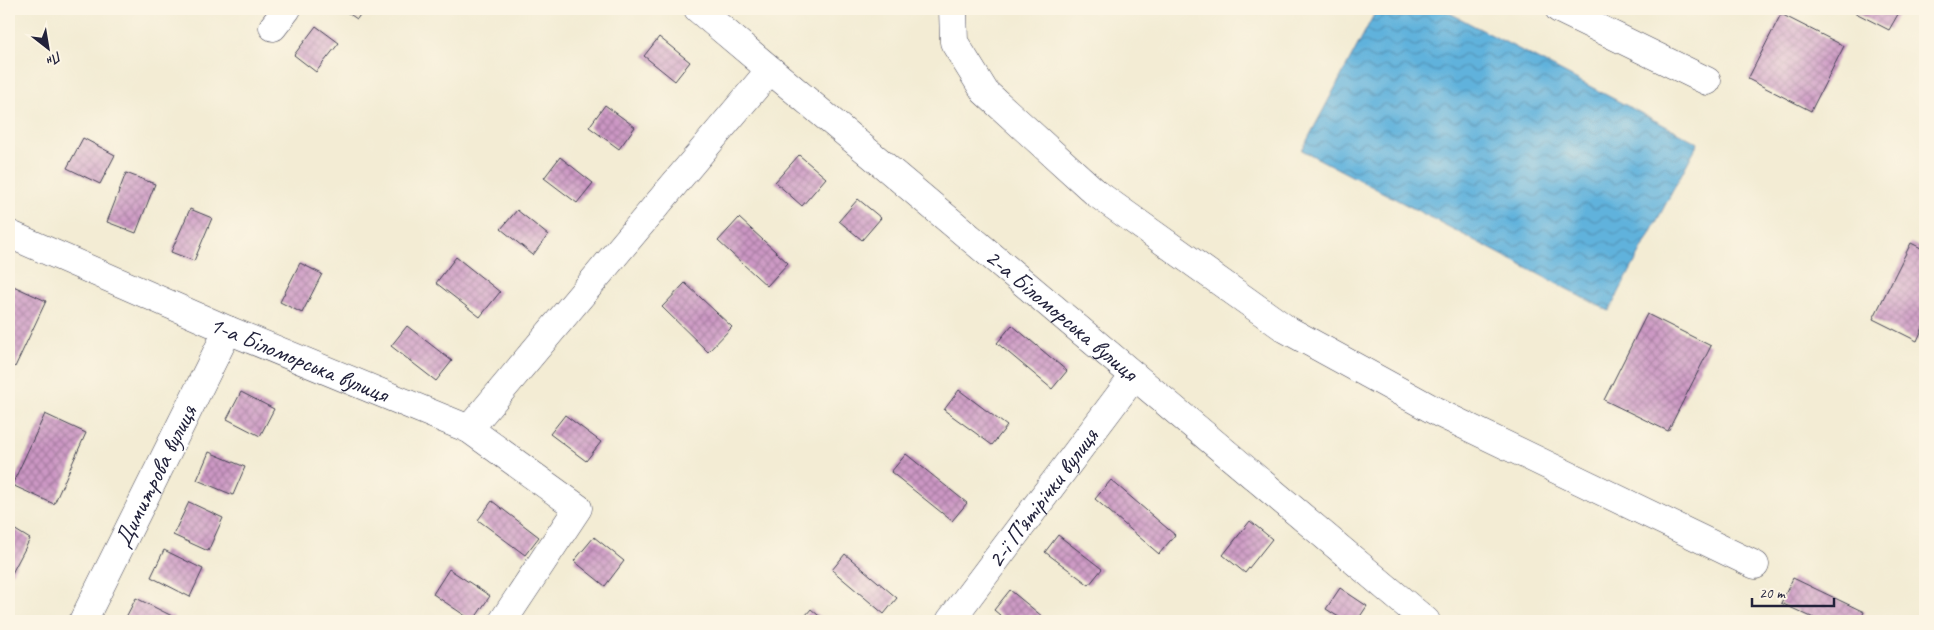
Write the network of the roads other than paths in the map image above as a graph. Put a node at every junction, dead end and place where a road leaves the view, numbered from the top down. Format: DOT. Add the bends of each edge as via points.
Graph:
graph roads {
  1 [pos="698,9"];
  2 [pos="952,9"];
  3 [pos="1559,9"];
  4 [pos="770,70"];
  5 [pos="1707,81"];
  6 [pos="9,234"];
  7 [pos="228,330"];
  8 [pos="1134,376"];
  9 [pos="469,429"];
  10 [pos="1755,565"];
  11 [pos="83,621"];
  12 [pos="503,621"];
  13 [pos="950,621"];
  14 [pos="1426,621"];
  1 -- 4 [label="street, 2-а Біломорська вулиця"];
  2 -- 10 [label="street" via="954,42 985,92 1096,193 1286,329 1441,414"];
  3 -- 5 [label="street"];
  4 -- 8 [label="street, 2-а Біломорська вулиця"];
  4 -- 9 [label="street"];
  6 -- 7 [label="street, 1-а Біломорська вулиця"];
  7 -- 9 [label="street, 1-а Біломорська вулиця"];
  7 -- 11 [label="street, Димитрова вулиця"];
  8 -- 13 [label="street, 2-ї П’ятірічки вулиця"];
  8 -- 14 [label="street, 2-а Біломорська вулиця"];
  9 -- 12 [label="street, 1-а Біломорська вулиця" via="578,508"];
}
